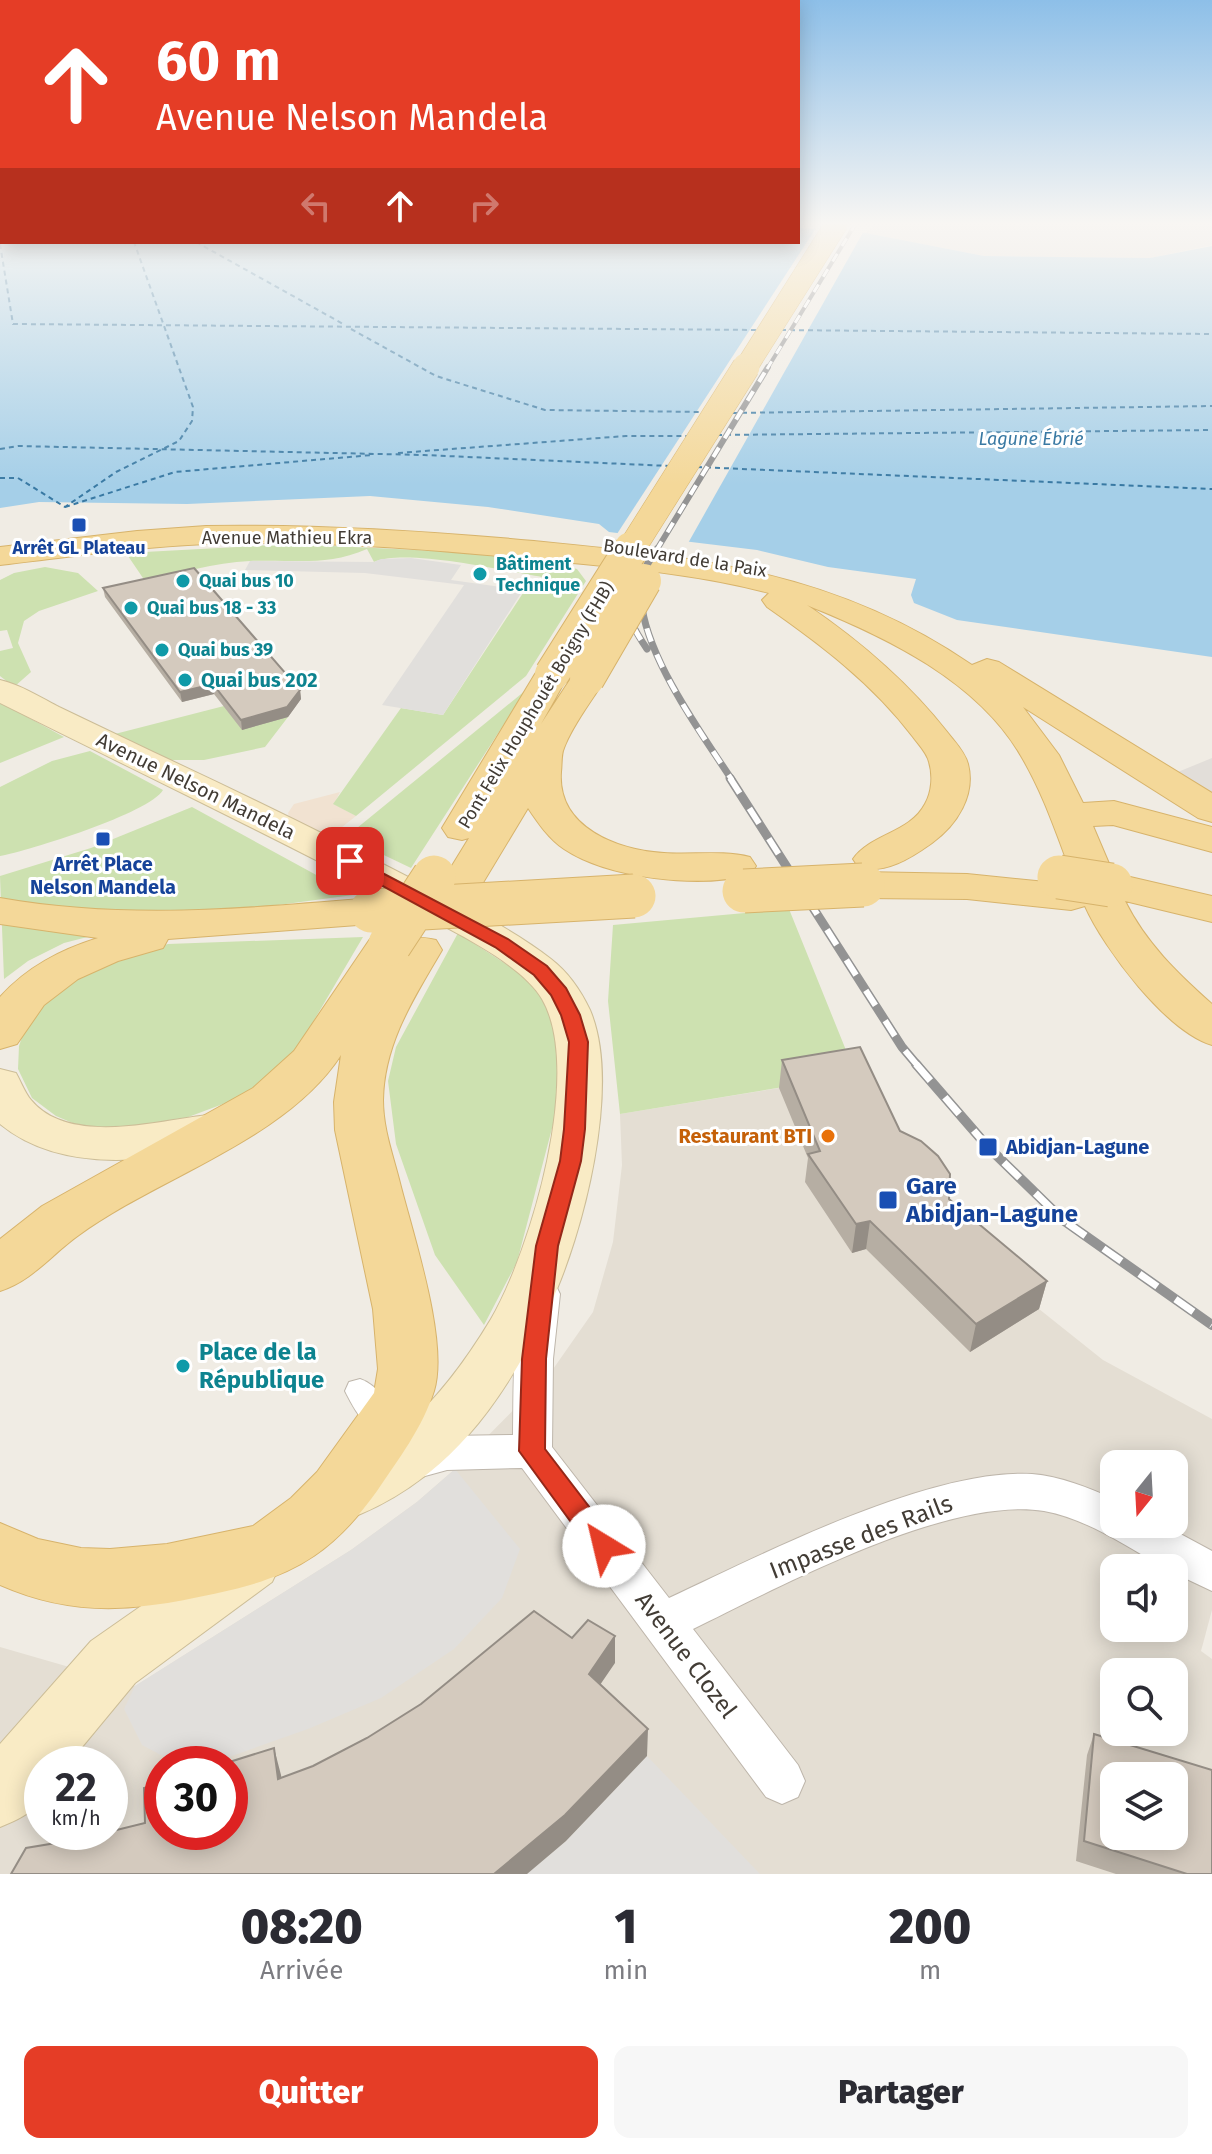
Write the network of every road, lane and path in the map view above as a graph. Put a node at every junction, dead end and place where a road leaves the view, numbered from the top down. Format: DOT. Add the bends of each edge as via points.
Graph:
graph roads {
  1 [pos="786,310"];
  2 [pos="798,310"];
  3 [pos="0,531"];
  4 [pos="575,555"];
  5 [pos="0,556"];
  6 [pos="751,579"];
  7 [pos="570,677"];
  8 [pos="0,690"];
  9 [pos="544,752"];
  10 [pos="1039,755"];
  11 [pos="1133,761"];
  12 [pos="1172,784"];
  13 [pos="1212,810"];
  14 [pos="1114,813"];
  15 [pos="1069,816"];
  16 [pos="1212,840"];
  17 [pos="863,867"];
  18 [pos="740,878"];
  19 [pos="448,879"];
  20 [pos="1116,895"];
  21 [pos="1212,909"];
  22 [pos="0,911"];
  23 [pos="1212,926"];
  24 [pos="184,928"];
  25 [pos="394,935"];
  26 [pos="1212,1029"];
  27 [pos="0,1033"];
  28 [pos="0,1084"];
  29 [pos="223,1128"];
  30 [pos="547,1246"];
  31 [pos="0,1270"];
  32 [pos="381,1428"];
  33 [pos="532,1451"];
  34 [pos="1100,1512"];
  35 [pos="1149,1538"];
  36 [pos="268,1551"];
  37 [pos="0,1553"];
  38 [pos="1212,1572"];
  39 [pos="660,1623"];
  40 [pos="782,1781"];
  41 [pos="0,1794"];
  1 -- 7 [label="main road, Pont Felix Houphouét Boigny (FHB), bridge"];
  2 -- 7 [label="main road, Pont Felix Houphouét Boigny (FHB), bridge"];
  3 -- 11 [label="main road, Boulevard de la Paix" via="229,522 402,527 608,544 748,565 830,589 912,626"];
  4 -- 5 [label="main road, Avenue Mathieu Ekra" via="382,538 238,535"];
  4 -- 6 [label="main road, Boulevard de la Paix"];
  6 -- 10 [label="main road, Boulevard de la Paix" via="816,597 961,672 1004,708"];
  6 -- 17 [label="main road" via="894,691 947,760 950,792 943,809 927,828"];
  7 -- 9 [label="main road, Pont Felix Houphouét Boigny (FHB)"];
  7 -- 19 [label="main road, Pont Felix Houphouét Boigny (FHB)"];
  8 -- 30 [label="main road, Avenue Nelson Mandela" via="325,847 541,970 571,1015 579,1075 571,1161"];
  9 -- 18 [label="main road" via="542,791 561,825 588,847 614,857"];
  9 -- 19 [label="main road, Pont Felix Houphouét Boigny (FHB)"];
  10 -- 11 [label="main road" via="1105,764"];
  10 -- 15 [label="main road, Boulevard de la Paix"];
  11 -- 12 [label="main road, Boulevard de la Paix"];
  12 -- 13 [label="main road, Boulevard de la Paix"];
  12 -- 14 [label="main road"];
  14 -- 15 [label="main road"];
  14 -- 16 [label="main road"];
  15 -- 26 [label="main road, Boulevard de la Paix" via="1112,918 1134,952"];
  17 -- 18 [label="main road, bridge"];
  17 -- 20 [label="main road" via="976,885 1065,887"];
  18 -- 25 [label="main road, bridge"];
  19 -- 25 [label="main road, Pont Felix Houphouét Boigny (FHB)"];
  20 -- 21 [label="main road"];
  20 -- 23 [label="main road"];
  22 -- 24 [label="main road" via="94,925"];
  24 -- 25 [label="main road"];
  24 -- 27 [label="main road" via="71,964 26,994"];
  25 -- 29 [label="main road" via="311,1063 271,1100"];
  25 -- 32 [label="main road" via="356,1095 409,1344 406,1387"];
  28 -- 29 [label="main road" via="19,1115 60,1139 92,1143"];
  29 -- 31 [label="main road" via="61,1220"];
  30 -- 32 [label="main road, Avenue Nelson Mandela" via="526,1306 451,1420"];
  30 -- 33 [label="street" via="534,1359"];
  32 -- 33 [label="street" via="447,1453"];
  32 -- 36 [label="main road" via="361,1463 326,1505"];
  33 -- 39 [label="street, Avenue Clozel"];
  34 -- 39 [label="street, Impasse des Rails" via="1035,1492 987,1493 944,1502 810,1552"];
  35 -- 38 [label="street"];
  36 -- 37 [label="main road" via="141,1579 49,1572"];
  36 -- 41 [label="main road" via="113,1662"];
  39 -- 40 [label="street, Avenue Clozel"];
}
